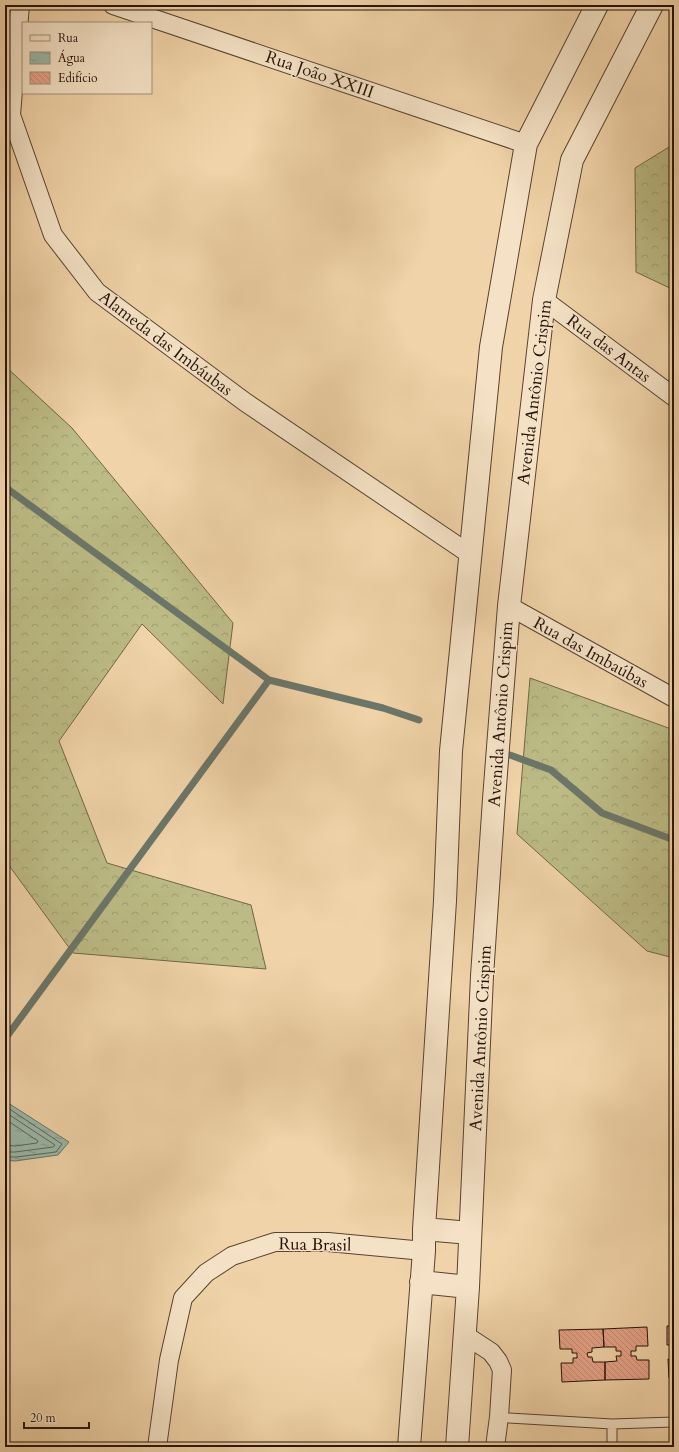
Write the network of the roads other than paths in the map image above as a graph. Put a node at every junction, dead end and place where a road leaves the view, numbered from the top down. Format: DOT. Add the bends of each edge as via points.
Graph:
graph roads {
  1 [pos="20,5"];
  2 [pos="113,5"];
  3 [pos="597,5"];
  4 [pos="652,5"];
  5 [pos="526,144"];
  6 [pos="544,300"];
  7 [pos="674,396"];
  8 [pos="471,555"];
  9 [pos="509,606"];
  10 [pos="674,698"];
  11 [pos="424,1229"];
  12 [pos="470,1233"];
  13 [pos="424,1251"];
  14 [pos="421,1282"];
  15 [pos="468,1287"];
  16 [pos="465,1335"];
  17 [pos="504,1418"];
  18 [pos="674,1422"];
  19 [pos="612,1424"];
  20 [pos="157,1447"];
  21 [pos="409,1447"];
  22 [pos="457,1447"];
  23 [pos="495,1447"];
  24 [pos="612,1447"];
  1 -- 8 [label="street, Alameda das Imbáubas" via="11,115 53,235 97,292 245,402"];
  2 -- 5 [label="street, Rua João XXIII"];
  3 -- 5 [label="street"];
  4 -- 6 [label="street, Avenida Antônio Crispim" via="572,160"];
  5 -- 8 [label="street" via="491,347"];
  6 -- 7 [label="street, Rua das Antas"];
  6 -- 9 [label="street, Avenida Antônio Crispim"];
  8 -- 11 [label="street" via="451,751 445,901"];
  9 -- 10 [label="street, Rua das Imbaúbas"];
  9 -- 12 [label="street, Avenida Antônio Crispim" via="482,976"];
  11 -- 12 [label="street"];
  11 -- 13 [label="street"];
  12 -- 15 [label="street, Avenida Antônio Crispim"];
  13 -- 14 [label="street"];
  13 -- 20 [label="street, Rua Brasil" via="328,1242 275,1242 232,1256 206,1273 183,1298 169,1360"];
  14 -- 15 [label="street"];
  14 -- 21 [label="street"];
  15 -- 16 [label="street, Avenida Antônio Crispim"];
  16 -- 17 [label="street" via="491,1352 498,1360 502,1370"];
  16 -- 22 [label="street, Avenida Antônio Crispim"];
  17 -- 19 [label="lane"];
  17 -- 23 [label="street"];
  18 -- 19 [label="lane"];
  19 -- 24 [label="lane"];
}
